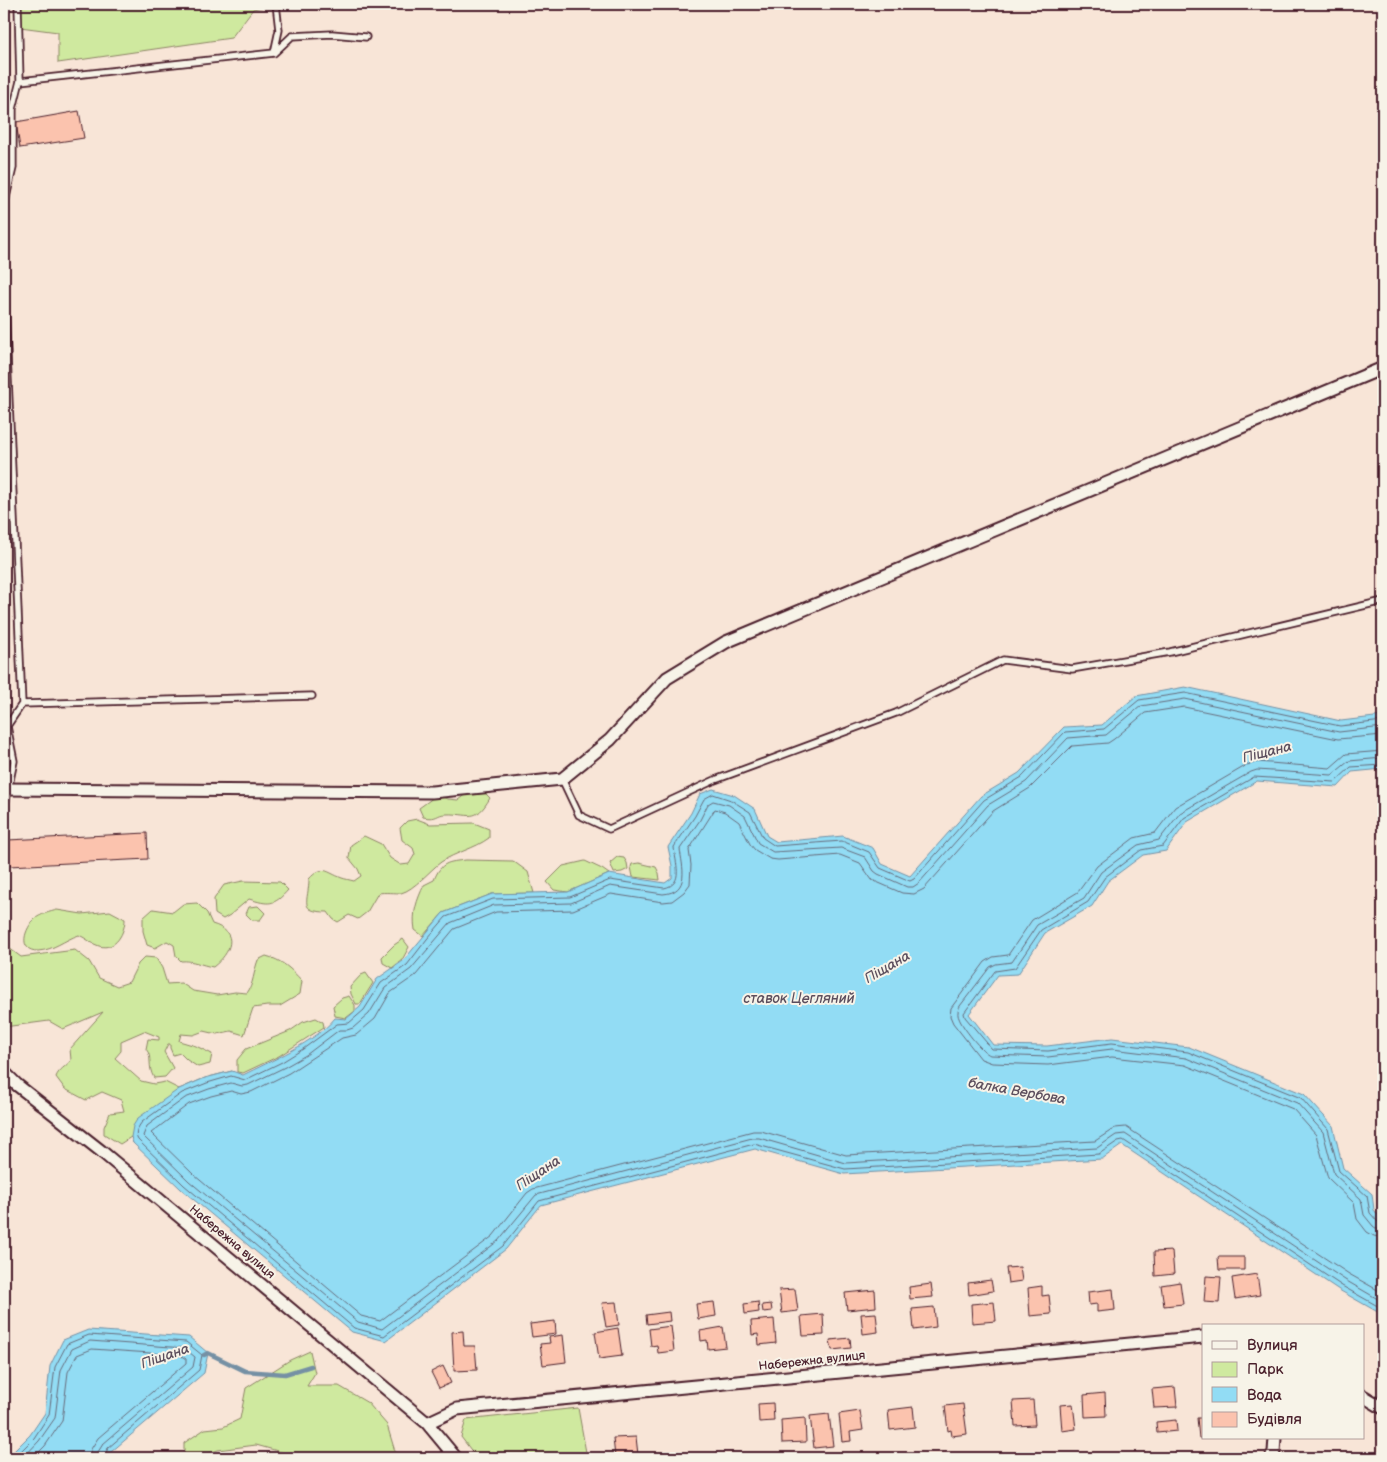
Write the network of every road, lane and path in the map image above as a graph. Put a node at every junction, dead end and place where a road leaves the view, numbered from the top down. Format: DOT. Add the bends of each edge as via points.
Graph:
graph roads {
  1 [pos="18,4"];
  2 [pos="276,4"];
  3 [pos="366,37"];
  4 [pos="274,52"];
  5 [pos="20,80"];
  6 [pos="4,206"];
  7 [pos="4,284"];
  8 [pos="1383,368"];
  9 [pos="1383,601"];
  10 [pos="312,696"];
  11 [pos="22,704"];
  12 [pos="562,779"];
  13 [pos="5,789"];
  14 [pos="4,809"];
  15 [pos="4,1072"];
  16 [pos="4,1082"];
  17 [pos="17,1085"];
  18 [pos="1202,1336"];
  19 [pos="1364,1397"];
  20 [pos="1383,1408"];
  21 [pos="427,1423"];
  22 [pos="1275,1440"];
  23 [pos="456,1458"];
  24 [pos="1271,1458"];
  1 -- 5 [label="lane"];
  2 -- 4 [label="lane" via="279,30"];
  3 -- 4 [label="lane" via="332,34 292,36"];
  4 -- 5 [label="lane"];
  5 -- 6 [label="lane" via="13,109 13,168"];
  7 -- 11 [label="lane"];
  8 -- 12 [label="street" via="726,642 667,678 610,740"];
  9 -- 12 [label="lane" via="1170,652 1072,669 1003,660 896,713 714,780 609,829 579,815"];
  10 -- 11 [label="lane"];
  11 -- 13 [label="lane" via="7,726 14,761"];
  12 -- 13 [label="street" via="432,792"];
  13 -- 14 [label="lane"];
  15 -- 17 [label="street, Набережна вулиця"];
  16 -- 17 [label="street"];
  17 -- 21 [label="street, Набережна вулиця" via="101,1151"];
  18 -- 21 [label="street, Набережна вулиця" via="457,1409"];
  19 -- 20 [label="street"];
  21 -- 23 [label="street, Набережна вулиця"];
  22 -- 24 [label="street"];
}
